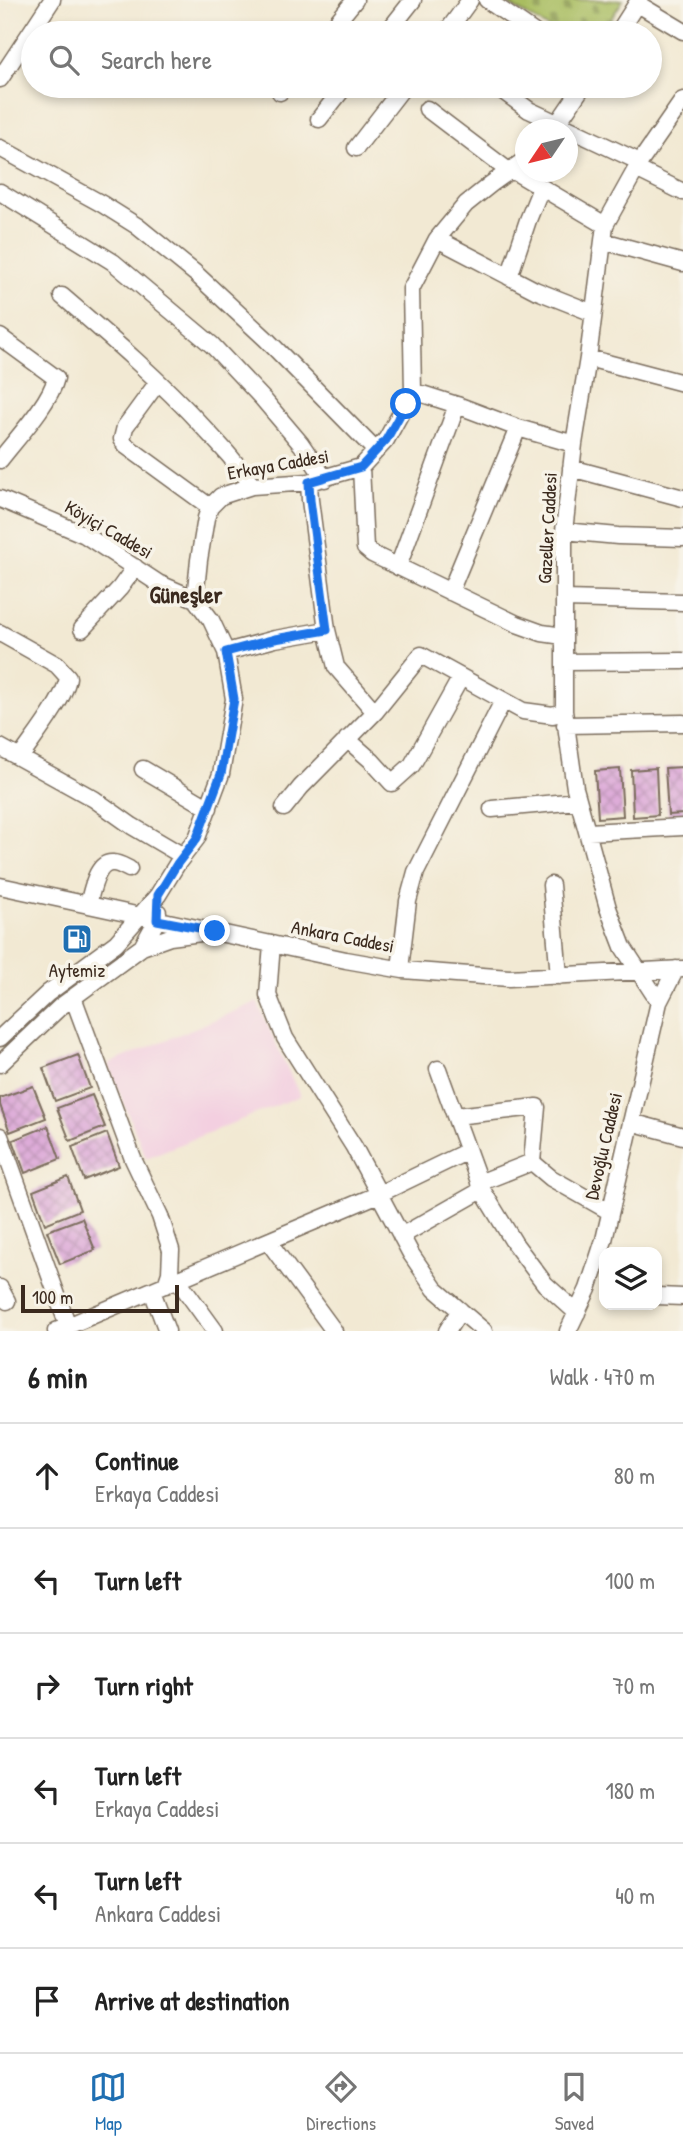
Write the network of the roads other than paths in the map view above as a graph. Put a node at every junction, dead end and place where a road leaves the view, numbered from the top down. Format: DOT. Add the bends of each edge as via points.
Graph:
graph roads {
  1 [pos="52,0"];
  2 [pos="355,0"];
  3 [pos="412,0"];
  4 [pos="470,0"];
  5 [pos="486,0"];
  6 [pos="638,2"];
  7 [pos="38,21"];
  8 [pos="338,21"];
  9 [pos="396,21"];
  10 [pos="455,21"];
  11 [pos="517,21"];
  12 [pos="626,21"];
  13 [pos="683,31"];
  14 [pos="21,47"];
  15 [pos="0,79"];
  16 [pos="335,98"];
  17 [pos="395,98"];
  18 [pos="512,98"];
  19 [pos="575,98"];
  20 [pos="683,100"];
  21 [pos="427,109"];
  22 [pos="318,119"];
  23 [pos="543,119"];
  24 [pos="561,119"];
  25 [pos="578,137"];
  26 [pos="0,148"];
  27 [pos="356,148"];
  28 [pos="638,165"];
  29 [pos="515,168"];
  30 [pos="511,171"];
  31 [pos="541,188"];
  32 [pos="0,192"];
  33 [pos="683,192"];
  34 [pos="604,233"];
  35 [pos="437,239"];
  36 [pos="683,264"];
  37 [pos="509,276"];
  38 [pos="62,296"];
  39 [pos="593,313"];
  40 [pos="0,337"];
  41 [pos="588,358"];
  42 [pos="159,382"];
  43 [pos="683,383"];
  44 [pos="413,391"];
  45 [pos="457,405"];
  46 [pos="518,428"];
  47 [pos="574,444"];
  48 [pos="376,451"];
  49 [pos="0,460"];
  50 [pos="361,467"];
  51 [pos="571,468"];
  52 [pos="317,480"];
  53 [pos="252,486"];
  54 [pos="683,498"];
  55 [pos="0,500"];
  56 [pos="210,507"];
  57 [pos="564,531"];
  58 [pos="683,537"];
  59 [pos="135,567"];
  60 [pos="398,567"];
  61 [pos="450,592"];
  62 [pos="195,599"];
  63 [pos="564,599"];
  64 [pos="683,602"];
  65 [pos="82,629"];
  66 [pos="327,630"];
  67 [pos="0,634"];
  68 [pos="563,636"];
  69 [pos="226,652"];
  70 [pos="683,661"];
  71 [pos="564,662"];
  72 [pos="461,677"];
  73 [pos="503,701"];
  74 [pos="375,712"];
  75 [pos="565,718"];
  76 [pos="683,723"];
  77 [pos="347,739"];
  78 [pos="0,747"];
  79 [pos="20,758"];
  80 [pos="143,769"];
  81 [pos="578,801"];
  82 [pos="209,808"];
  83 [pos="284,808"];
  84 [pos="492,809"];
  85 [pos="683,827"];
  86 [pos="587,832"];
  87 [pos="183,856"];
  88 [pos="129,869"];
  89 [pos="551,885"];
  90 [pos="0,886"];
  91 [pos="158,895"];
  92 [pos="88,904"];
  93 [pos="141,916"];
  94 [pos="157,920"];
  95 [pos="215,931"];
  96 [pos="272,944"];
  97 [pos="142,947"];
  98 [pos="400,969"];
  99 [pos="680,969"];
  100 [pos="638,972"];
  101 [pos="559,976"];
  102 [pos="73,997"];
  103 [pos="659,1002"];
  104 [pos="0,1038"];
  105 [pos="0,1064"];
  106 [pos="439,1069"];
  107 [pos="456,1116"];
  108 [pos="631,1122"];
  109 [pos="0,1136"];
  110 [pos="683,1136"];
  111 [pos="468,1151"];
  112 [pos="532,1162"];
  113 [pos="481,1186"];
  114 [pos="379,1194"];
  115 [pos="609,1211"];
  116 [pos="401,1236"];
  117 [pos="268,1241"];
  118 [pos="165,1285"];
  119 [pos="596,1290"];
  120 [pos="662,1297"];
  121 [pos="681,1299"];
  122 [pos="460,1310"];
  123 [pos="577,1312"];
  124 [pos="62,1329"];
  125 [pos="167,1331"];
  126 [pos="215,1331"];
  127 [pos="334,1331"];
  128 [pos="447,1331"];
  129 [pos="484,1331"];
  130 [pos="568,1331"];
  1 -- 7 [label="street"];
  2 -- 8 [label="street"];
  3 -- 9 [label="street"];
  4 -- 10 [label="street"];
  5 -- 11 [label="street"];
  6 -- 12 [label="street"];
  6 -- 13 [label="street"];
  14 -- 15 [label="street"];
  16 -- 22 [label="street"];
  17 -- 27 [label="street"];
  18 -- 23 [label="street"];
  19 -- 24 [label="street"];
  20 -- 28 [label="street, Gazeller Caddesi"];
  21 -- 30 [label="street"];
  25 -- 28 [label="street"];
  26 -- 48 [label="street" via="103,204 157,241 266,340"];
  28 -- 33 [label="street"];
  28 -- 34 [label="street, Gazeller Caddesi"];
  29 -- 30 [label="street, Erkaya Caddesi"];
  30 -- 31 [label="street"];
  30 -- 35 [label="street, Erkaya Caddesi" via="466,204"];
  31 -- 34 [label="street"];
  31 -- 37 [label="street"];
  32 -- 52 [label="street" via="113,262 212,345 301,444"];
  34 -- 36 [label="street"];
  34 -- 39 [label="street, Gazeller Caddesi"];
  35 -- 37 [label="street"];
  35 -- 44 [label="street, Erkaya Caddesi" via="411,289"];
  37 -- 39 [label="street"];
  38 -- 42 [label="street"];
  39 -- 41 [label="street, Gazeller Caddesi"];
  40 -- 49 [label="street" via="56,379 43,404"];
  41 -- 43 [label="street"];
  41 -- 47 [label="street, Gazeller Caddesi"];
  42 -- 53 [label="street" via="239,465"];
  42 -- 56 [label="street" via="125,427 123,443"];
  44 -- 45 [label="street"];
  44 -- 48 [label="street, Erkaya Caddesi"];
  45 -- 46 [label="street"];
  45 -- 60 [label="street"];
  46 -- 47 [label="street"];
  46 -- 61 [label="street"];
  47 -- 51 [label="street, Gazeller Caddesi"];
  48 -- 50 [label="street, Erkaya Caddesi"];
  50 -- 52 [label="street, Erkaya Caddesi"];
  50 -- 60 [label="street" via="365,548"];
  51 -- 54 [label="street"];
  51 -- 57 [label="street, Gazeller Caddesi"];
  52 -- 53 [label="street, Erkaya Caddesi"];
  52 -- 66 [label="street" via="310,500"];
  53 -- 56 [label="street, Erkaya Caddesi" via="221,496"];
  55 -- 59 [label="street, Köyiçi Caddesi" via="85,535"];
  56 -- 62 [label="street"];
  57 -- 58 [label="street"];
  57 -- 63 [label="street, Gazeller Caddesi"];
  59 -- 62 [label="street, Köyiçi Caddesi"];
  59 -- 65 [label="street"];
  60 -- 61 [label="street"];
  61 -- 68 [label="street" via="517,624"];
  62 -- 69 [label="street"];
  63 -- 64 [label="street"];
  63 -- 68 [label="street, Gazeller Caddesi"];
  66 -- 69 [label="street"];
  66 -- 74 [label="street" via="336,667"];
  67 -- 79 [label="street" via="68,677 54,708"];
  68 -- 71 [label="street, Gazeller Caddesi"];
  69 -- 82 [label="street" via="234,699 221,774"];
  70 -- 71 [label="street"];
  71 -- 75 [label="street, Gazeller Caddesi"];
  72 -- 73 [label="street"];
  72 -- 74 [label="street" via="421,655"];
  72 -- 77 [label="street" via="412,765 392,783"];
  73 -- 75 [label="street" via="523,711"];
  73 -- 98 [label="street" via="416,872"];
  74 -- 77 [label="street"];
  75 -- 76 [label="street"];
  75 -- 81 [label="street, Gazeller Caddesi"];
  77 -- 83 [label="street"];
  78 -- 79 [label="street"];
  79 -- 87 [label="street"];
  80 -- 82 [label="street"];
  81 -- 84 [label="street"];
  81 -- 86 [label="street, Gazeller Caddesi"];
  82 -- 87 [label="street" via="197,838"];
  85 -- 86 [label="street"];
  86 -- 100 [label="street, Gazeller Caddesi" via="608,908"];
  87 -- 91 [label="street"];
  88 -- 92 [label="street" via="114,863 104,867"];
  89 -- 101 [label="street"];
  90 -- 92 [label="street, Ankara Caddesi"];
  91 -- 93 [label="street"];
  91 -- 94 [label="street"];
  92 -- 93 [label="street, Ankara Caddesi"];
  93 -- 94 [label="street, Ankara Caddesi"];
  93 -- 104 [label="street" via="116,943 48,993"];
  94 -- 95 [label="street, Ankara Caddesi"];
  94 -- 97 [label="street"];
  95 -- 96 [label="street, Ankara Caddesi"];
  95 -- 97 [label="street" via="170,937"];
  96 -- 98 [label="street, Ankara Caddesi"];
  96 -- 114 [label="street" via="268,995 285,1038"];
  97 -- 102 [label="street"];
  98 -- 101 [label="street, Ankara Caddesi" via="509,978"];
  99 -- 100 [label="street, Ankara Caddesi"];
  99 -- 103 [label="street, Devoğlu Caddesi"];
  100 -- 101 [label="street, Ankara Caddesi"];
  100 -- 103 [label="street, Gazeller Caddesi"];
  102 -- 105 [label="street"];
  102 -- 118 [label="street" via="171,1250"];
  103 -- 108 [label="street, Devoğlu Caddesi"];
  106 -- 107 [label="street"];
  107 -- 111 [label="street"];
  107 -- 112 [label="street" via="537,1107"];
  108 -- 110 [label="street"];
  108 -- 115 [label="street, Devoğlu Caddesi"];
  109 -- 124 [label="street"];
  111 -- 113 [label="street"];
  111 -- 114 [label="street"];
  112 -- 113 [label="street"];
  112 -- 115 [label="street"];
  113 -- 116 [label="street"];
  113 -- 123 [label="street" via="545,1284"];
  114 -- 116 [label="street"];
  114 -- 117 [label="street"];
  115 -- 119 [label="street, Devoğlu Caddesi"];
  116 -- 122 [label="street" via="435,1289"];
  117 -- 118 [label="street"];
  117 -- 127 [label="street"];
  118 -- 124 [label="street"];
  118 -- 125 [label="street"];
  118 -- 126 [label="street"];
  119 -- 123 [label="street, Devoğlu Caddesi"];
  120 -- 121 [label="street"];
  122 -- 128 [label="street"];
  122 -- 129 [label="street"];
  123 -- 130 [label="street, Devoğlu Caddesi"];
}
